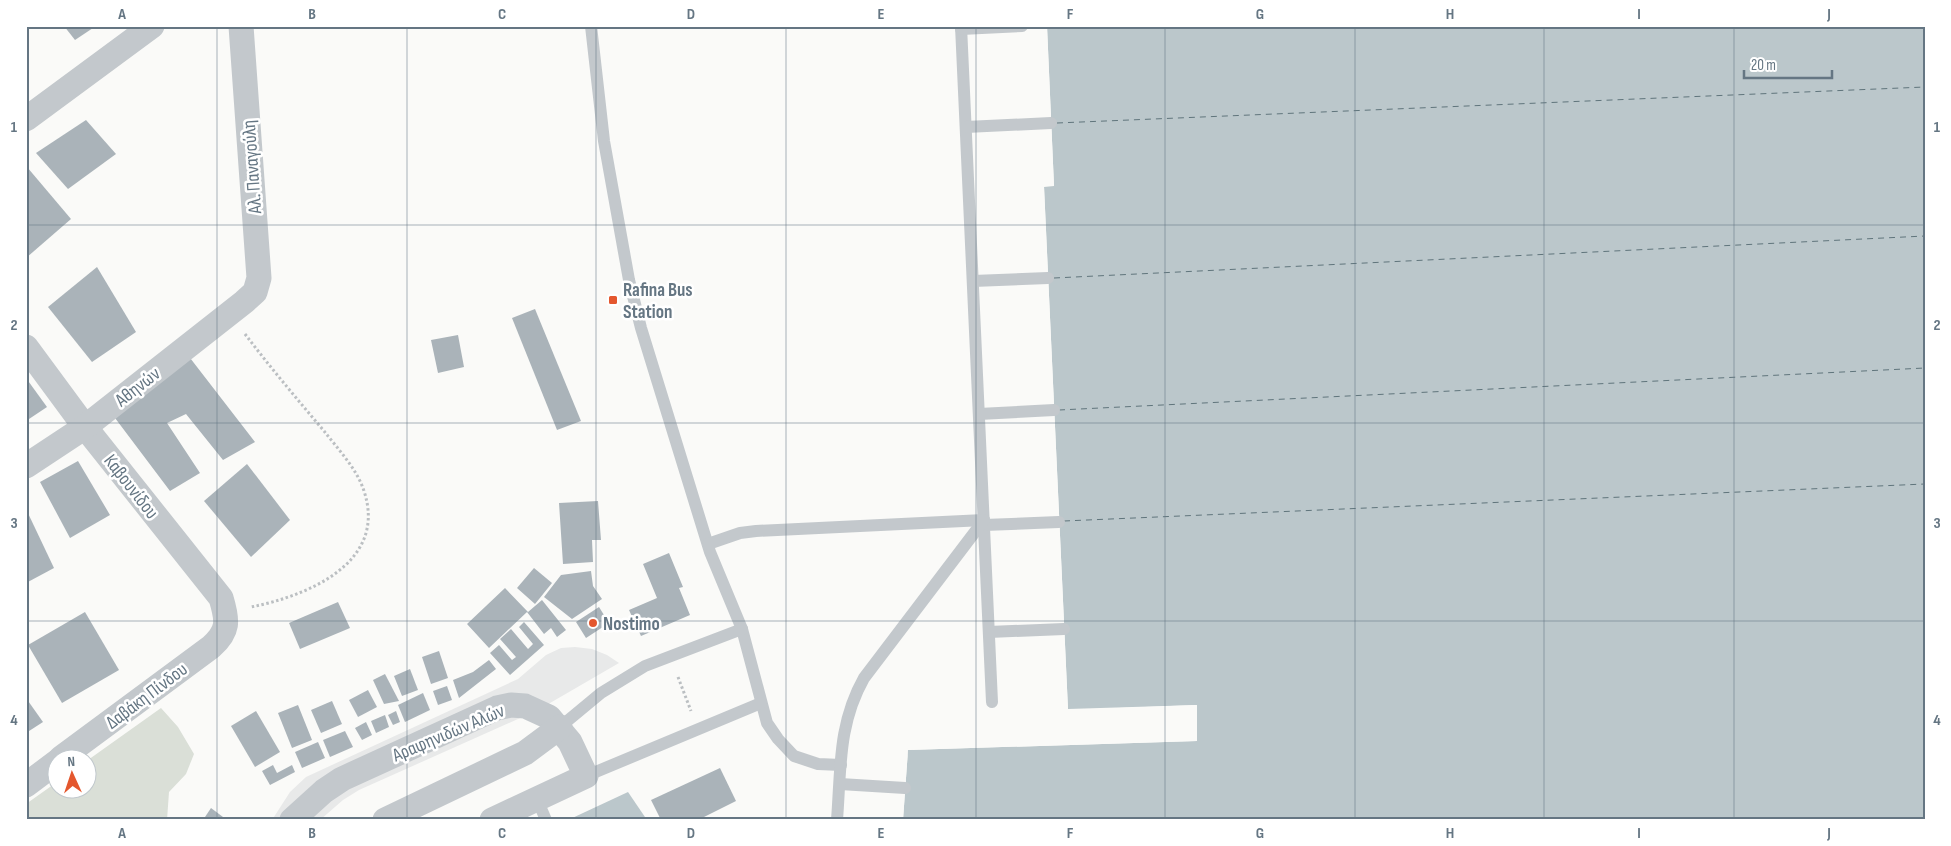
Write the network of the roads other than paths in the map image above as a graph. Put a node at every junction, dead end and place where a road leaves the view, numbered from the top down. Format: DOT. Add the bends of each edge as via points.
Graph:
graph roads {
  1 [pos="152,26"];
  2 [pos="241,26"];
  3 [pos="591,26"];
  4 [pos="1022,26"];
  5 [pos="961,28"];
  6 [pos="26,119"];
  7 [pos="1051,123"];
  8 [pos="966,127"];
  9 [pos="1048,278"];
  10 [pos="973,282"];
  11 [pos="237,308"];
  12 [pos="26,347"];
  13 [pos="1054,410"];
  14 [pos="979,414"];
  15 [pos="85,426"];
  16 [pos="26,466"];
  17 [pos="984,522"];
  18 [pos="1059,522"];
  19 [pos="708,544"];
  20 [pos="226,620"];
  21 [pos="742,629"];
  22 [pos="1064,629"];
  23 [pos="989,632"];
  24 [pos="992,702"];
  25 [pos="761,703"];
  26 [pos="560,727"];
  27 [pos="75,748"];
  28 [pos="841,765"];
  29 [pos="48,768"];
  30 [pos="586,776"];
  31 [pos="26,784"];
  32 [pos="840,784"];
  33 [pos="905,788"];
  34 [pos="541,809"];
  35 [pos="292,820"];
  36 [pos="385,820"];
  37 [pos="492,820"];
  38 [pos="837,820"];
  1 -- 6 [label="street"];
  2 -- 11 [label="street, Αλ. Παναγούλη" via="259,278 255,292"];
  3 -- 19 [label="lane" via="604,141 629,280"];
  4 -- 5 [label="lane"];
  5 -- 8 [label="lane"];
  7 -- 8 [label="lane"];
  8 -- 10 [label="lane"];
  9 -- 10 [label="lane"];
  10 -- 14 [label="lane"];
  11 -- 15 [label="street, Αθηνών"];
  12 -- 15 [label="street, Καβουνίδου"];
  13 -- 14 [label="lane"];
  14 -- 17 [label="lane"];
  15 -- 16 [label="street, Αθηνών"];
  15 -- 20 [label="street, Καβουνίδου" via="221,598"];
  17 -- 18 [label="lane"];
  17 -- 19 [label="lane" via="756,531"];
  17 -- 23 [label="lane"];
  17 -- 28 [label="lane" via="864,678 846,717"];
  19 -- 21 [label="lane"];
  20 -- 27 [label="street, Δαβάκη Πίνδου" via="220,639 211,647"];
  21 -- 25 [label="lane"];
  21 -- 26 [label="lane" via="669,655 624,678"];
  22 -- 23 [label="lane"];
  23 -- 24 [label="lane"];
  25 -- 28 [label="lane" via="772,731 794,756 818,764"];
  25 -- 30 [label="lane"];
  26 -- 30 [label="street, Αραφηνιδών Αλών"];
  26 -- 35 [label="street, Αραφηνιδών Αλών" via="549,717 525,706 497,708 342,779"];
  26 -- 36 [label="street" via="525,753"];
  28 -- 32 [label="lane"];
  29 -- 31 [label="street"];
  30 -- 34 [label="street"];
  32 -- 33 [label="lane"];
  32 -- 38 [label="lane"];
  34 -- 37 [label="street"];
}
